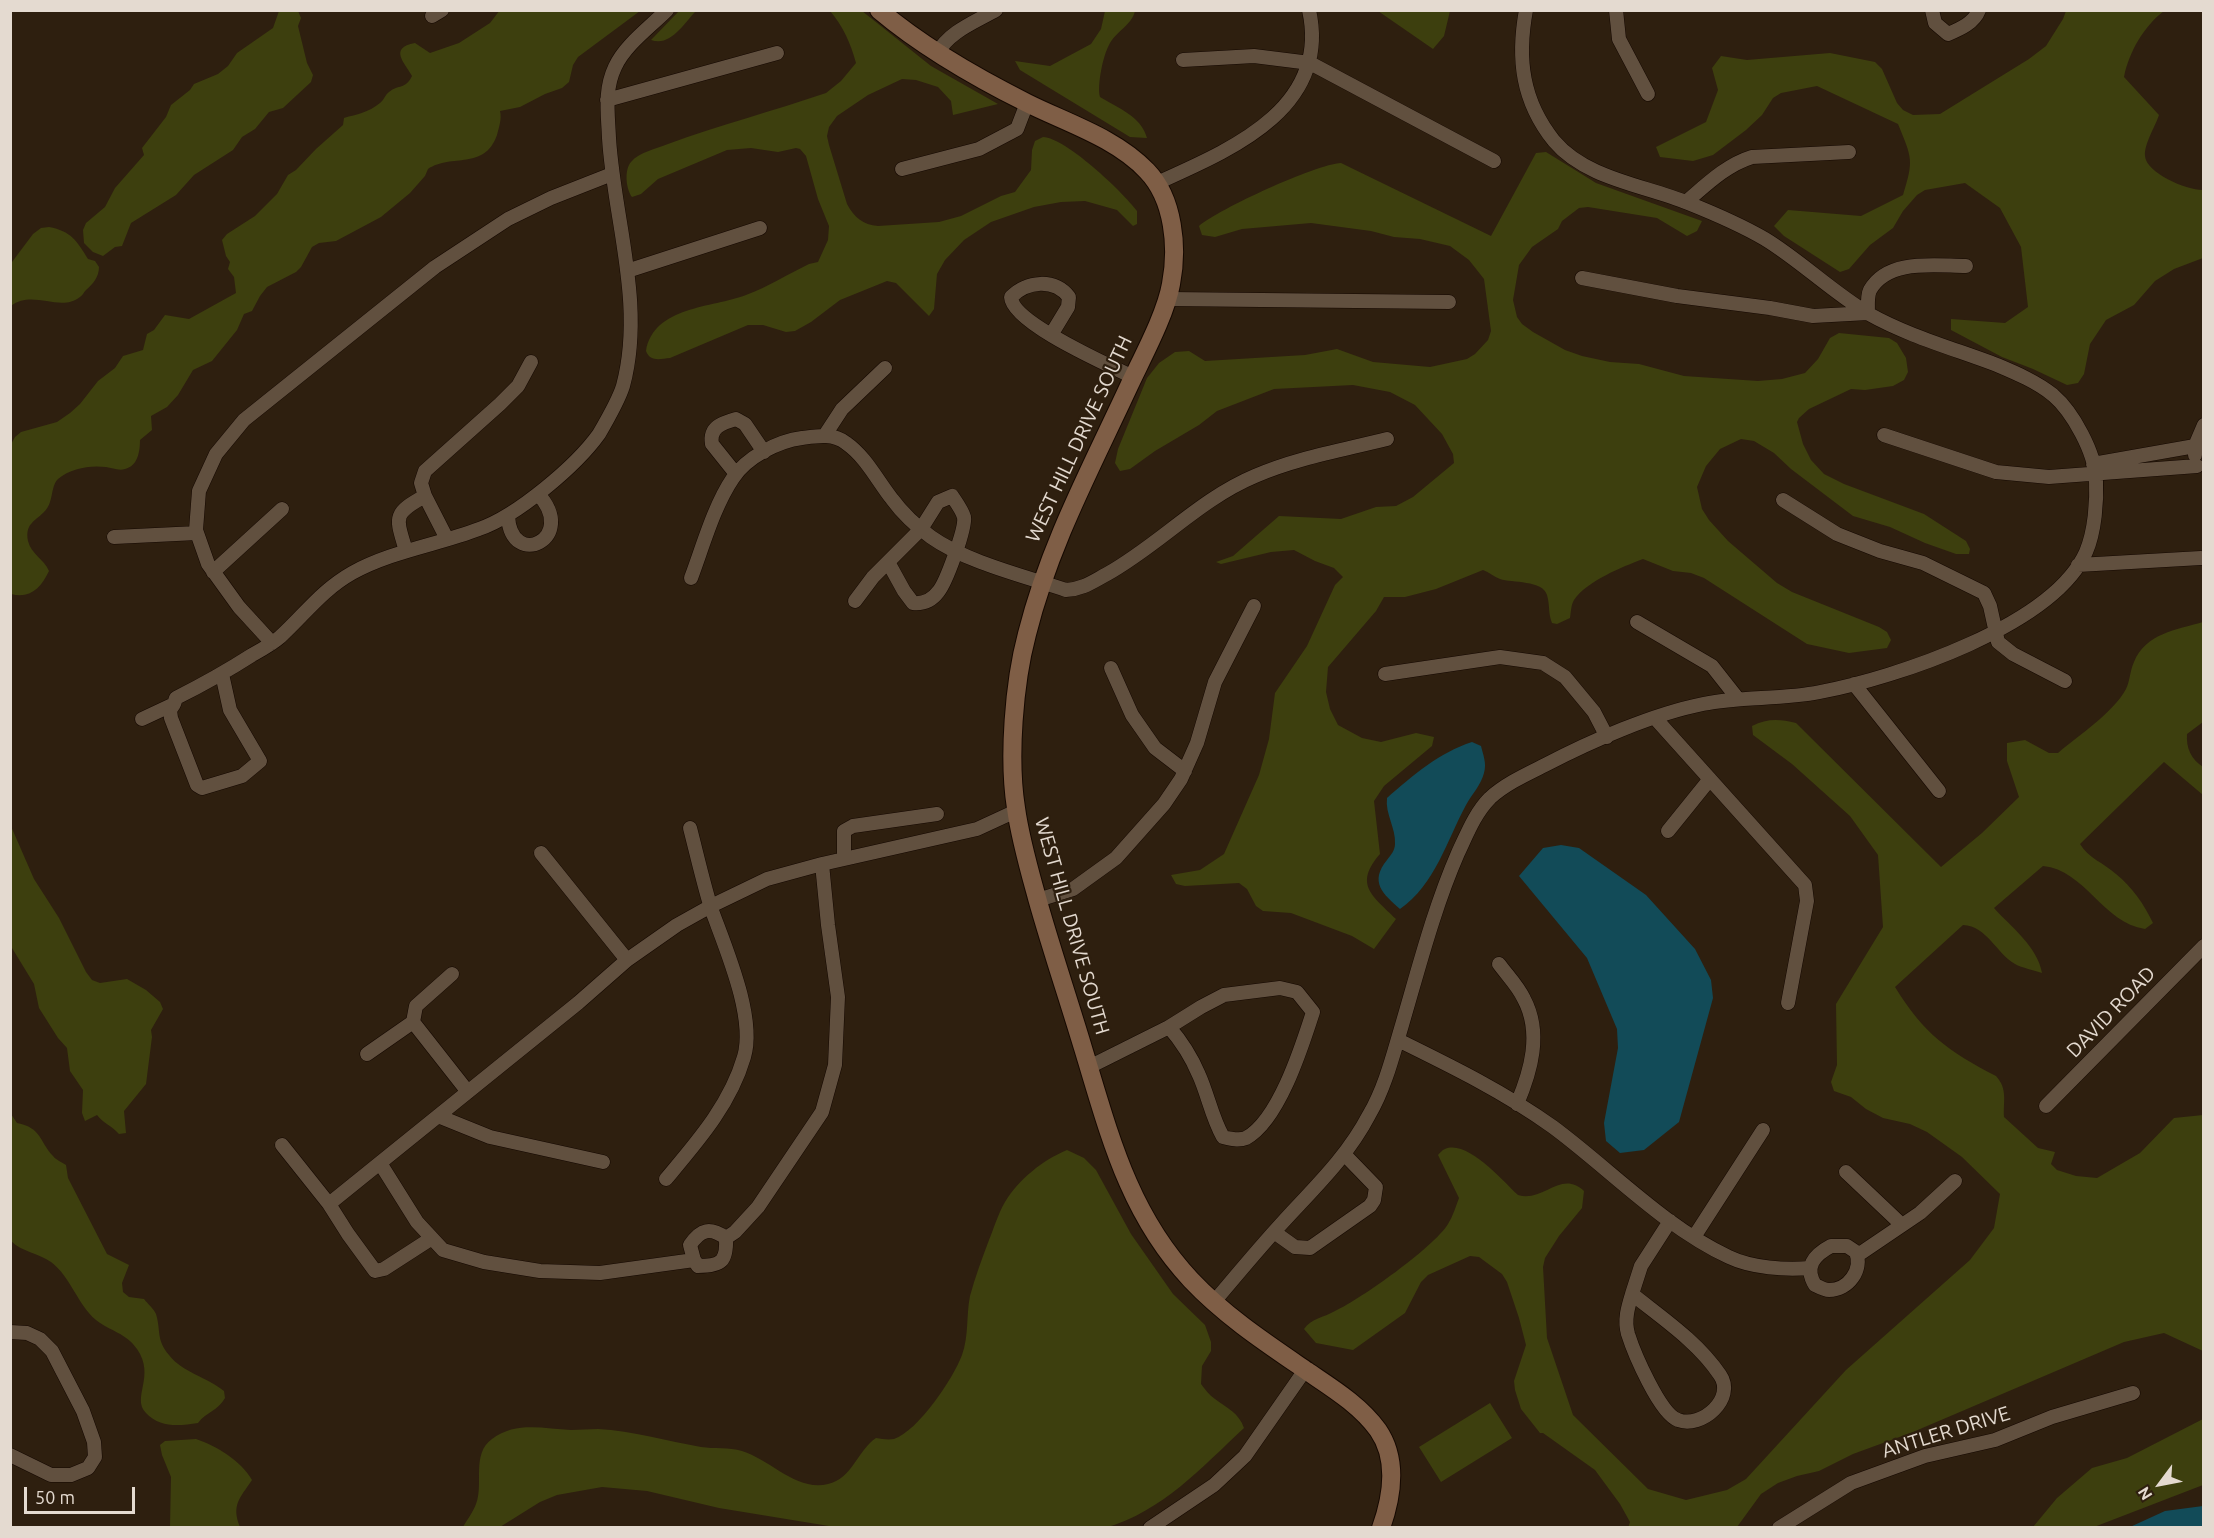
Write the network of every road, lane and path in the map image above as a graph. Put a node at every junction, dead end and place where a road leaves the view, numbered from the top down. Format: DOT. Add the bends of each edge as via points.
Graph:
graph roads {
  1 [pos="667,10"];
  2 [pos="879,10"];
  3 [pos="996,10"];
  4 [pos="1309,10"];
  5 [pos="1526,10"];
  6 [pos="1616,10"];
  7 [pos="1932,10"];
  8 [pos="1979,10"];
  9 [pos="777,53"];
  10 [pos="937,54"];
  11 [pos="1183,60"];
  12 [pos="1310,63"];
  13 [pos="1648,94"];
  14 [pos="607,100"];
  15 [pos="1027,104"];
  16 [pos="1849,152"];
  17 [pos="1494,161"];
  18 [pos="902,169"];
  19 [pos="612,174"];
  20 [pos="1157,183"];
  21 [pos="1686,202"];
  22 [pos="760,228"];
  23 [pos="1966,266"];
  24 [pos="627,271"];
  25 [pos="1582,278"];
  26 [pos="1168,299"];
  27 [pos="1449,302"];
  28 [pos="1868,313"];
  29 [pos="1051,335"];
  30 [pos="531,362"];
  31 [pos="885,368"];
  32 [pos="1133,377"];
  33 [pos="2204,425"];
  34 [pos="825,435"];
  35 [pos="1884,435"];
  36 [pos="1387,439"];
  37 [pos="2195,446"];
  38 [pos="764,452"];
  39 [pos="2200,468"];
  40 [pos="2095,469"];
  41 [pos="736,474"];
  42 [pos="538,494"];
  43 [pos="424,496"];
  44 [pos="1784,500"];
  45 [pos="282,509"];
  46 [pos="508,516"];
  47 [pos="921,529"];
  48 [pos="197,533"];
  49 [pos="114,537"];
  50 [pos="447,539"];
  51 [pos="406,551"];
  52 [pos="955,551"];
  53 [pos="2201,558"];
  54 [pos="888,562"];
  55 [pos="2078,565"];
  56 [pos="213,572"];
  57 [pos="691,578"];
  58 [pos="1042,582"];
  59 [pos="855,601"];
  60 [pos="1254,606"];
  61 [pos="1637,622"];
  62 [pos="1994,631"];
  63 [pos="272,643"];
  64 [pos="1111,668"];
  65 [pos="222,674"];
  66 [pos="1385,674"];
  67 [pos="2064,681"];
  68 [pos="1854,684"];
  69 [pos="1738,699"];
  70 [pos="174,704"];
  71 [pos="1655,718"];
  72 [pos="142,719"];
  73 [pos="1607,737"];
  74 [pos="1185,771"];
  75 [pos="1710,780"];
  76 [pos="1940,791"];
  77 [pos="1016,811"];
  78 [pos="936,814"];
  79 [pos="690,828"];
  80 [pos="1668,831"];
  81 [pos="541,853"];
  82 [pos="844,858"];
  83 [pos="822,864"];
  84 [pos="1038,900"];
  85 [pos="711,906"];
  86 [pos="2204,946"];
  87 [pos="627,960"];
  88 [pos="1499,964"];
  89 [pos="452,974"];
  90 [pos="1788,1003"];
  91 [pos="413,1022"];
  92 [pos="1169,1027"];
  93 [pos="1398,1040"];
  94 [pos="367,1054"];
  95 [pos="1089,1067"];
  96 [pos="468,1092"];
  97 [pos="1517,1104"];
  98 [pos="2046,1106"];
  99 [pos="438,1116"];
  100 [pos="1763,1130"];
  101 [pos="282,1145"];
  102 [pos="1345,1155"];
  103 [pos="603,1162"];
  104 [pos="380,1163"];
  105 [pos="1846,1172"];
  106 [pos="666,1179"];
  107 [pos="1954,1181"];
  108 [pos="329,1204"];
  109 [pos="1670,1221"];
  110 [pos="1902,1225"];
  111 [pos="1274,1232"];
  112 [pos="1694,1237"];
  113 [pos="432,1238"];
  114 [pos="726,1238"];
  115 [pos="1858,1255"];
  116 [pos="694,1260"];
  117 [pos="1810,1268"];
  118 [pos="1632,1293"];
  119 [pos="1213,1303"];
  120 [pos="10,1332"];
  121 [pos="1305,1370"];
  122 [pos="2133,1393"];
  123 [pos="10,1455"];
  124 [pos="1150,1527"];
  125 [pos="1381,1527"];
  126 [pos="1779,1527"];
  1 -- 14 [label="street" via="615,65"];
  2 -- 10 [label="street, WEST HILL DRIVE SOUTH"];
  3 -- 10 [label="street" via="961,29"];
  4 -- 12 [label="street"];
  5 -- 21 [label="street" via="1521,69 1528,93 1557,144 1600,173"];
  6 -- 13 [label="street" via="1619,39"];
  7 -- 8 [label="street" via="1935,23 1948,34 1964,27"];
  9 -- 14 [label="street"];
  10 -- 15 [label="street, WEST HILL DRIVE SOUTH"];
  11 -- 12 [label="street" via="1254,56"];
  12 -- 17 [label="street"];
  12 -- 20 [label="street" via="1272,121 1222,154"];
  14 -- 19 [label="street"];
  15 -- 18 [label="street" via="1017,129 979,148"];
  15 -- 20 [label="street, WEST HILL DRIVE SOUTH" via="1130,155"];
  16 -- 21 [label="street" via="1740,161"];
  19 -- 24 [label="street"];
  19 -- 48 [label="street" via="516,214 435,267 244,420 216,454 199,491"];
  20 -- 26 [label="street, WEST HILL DRIVE SOUTH" via="1172,222 1175,250"];
  21 -- 28 [label="street" via="1763,238"];
  22 -- 24 [label="street"];
  23 -- 28 [label="street" via="1896,269 1869,291"];
  24 -- 42 [label="street" via="632,337 622,388 598,434"];
  25 -- 28 [label="street" via="1813,316"];
  26 -- 27 [label="street"];
  26 -- 32 [label="street, WEST HILL DRIVE SOUTH"];
  28 -- 40 [label="street" via="2016,373 2050,392 2081,433"];
  29 -- 32 [label="street"];
  30 -- 43 [label="street" via="518,386 425,471 421,483"];
  31 -- 34 [label="street" via="842,409"];
  32 -- 58 [label="street, WEST HILL DRIVE SOUTH" via="1072,505"];
  33 -- 37 [label="street"];
  34 -- 38 [label="street" via="790,439"];
  34 -- 47 [label="street" via="845,442 866,462 892,500"];
  35 -- 40 [label="street" via="1996,472 2049,477"];
  36 -- 58 [label="street" via="1254,476 1208,503 1125,564 1079,590"];
  37 -- 39 [label="street"];
  37 -- 40 [label="street"];
  38 -- 41 [label="street"];
  38 -- 41 [label="street" via="745,424 736,419 722,423 714,430 712,444"];
  39 -- 40 [label="street"];
  40 -- 55 [label="street" via="2094,521 2088,549"];
  41 -- 57 [label="street" via="714,516"];
  42 -- 46 [label="street"];
  42 -- 46 [label="street" via="547,503 553,520 550,531 539,543 530,546 518,541 511,534"];
  43 -- 50 [label="street"];
  43 -- 51 [label="street" via="399,514 398,526"];
  44 -- 62 [label="street" via="1836,534 1880,552 1923,563 1984,593"];
  45 -- 56 [label="street"];
  46 -- 50 [label="street"];
  47 -- 52 [label="street"];
  47 -- 52 [label="street" via="938,502 952,496 964,516"];
  47 -- 54 [label="street"];
  48 -- 49 [label="street"];
  48 -- 56 [label="street"];
  50 -- 51 [label="street"];
  51 -- 63 [label="street" via="353,573 327,589"];
  52 -- 54 [label="street" via="938,593 920,604 914,603 904,591"];
  52 -- 58 [label="street"];
  53 -- 55 [label="street"];
  54 -- 59 [label="street"];
  55 -- 62 [label="street" via="2038,605"];
  56 -- 63 [label="street"];
  58 -- 77 [label="street, WEST HILL DRIVE SOUTH" via="1026,637 1018,690 1014,747"];
  60 -- 74 [label="street" via="1215,682"];
  61 -- 69 [label="street" via="1712,666"];
  62 -- 67 [label="street" via="1998,642 2013,654"];
  62 -- 68 [label="street" via="1931,662"];
  63 -- 65 [label="street"];
  64 -- 74 [label="street" via="1132,715 1149,740"];
  65 -- 70 [label="street" via="176,698"];
  65 -- 70 [label="street" via="230,710 260,761 242,776 202,789 197,785 171,718"];
  66 -- 73 [label="street" via="1500,657 1543,663 1565,677 1594,712"];
  68 -- 69 [label="street" via="1791,697"];
  68 -- 76 [label="street"];
  69 -- 71 [label="street"];
  70 -- 72 [label="street"];
  71 -- 73 [label="street"];
  71 -- 75 [label="street"];
  73 -- 93 [label="street" via="1549,763 1489,799 1472,824 1437,904"];
  74 -- 84 [label="street" via="1164,804 1116,858 1073,889"];
  75 -- 80 [label="street"];
  75 -- 90 [label="street" via="1804,885 1807,901"];
  77 -- 82 [label="street" via="977,829"];
  77 -- 84 [label="street, WEST HILL DRIVE SOUTH"];
  78 -- 82 [label="street" via="853,826 844,831"];
  79 -- 85 [label="street"];
  81 -- 87 [label="street"];
  82 -- 83 [label="street"];
  83 -- 85 [label="street" via="767,879"];
  83 -- 114 [label="street" via="838,997 835,1065 822,1112 758,1207"];
  84 -- 95 [label="street, WEST HILL DRIVE SOUTH"];
  85 -- 87 [label="street"];
  85 -- 106 [label="street" via="746,1016 745,1056 709,1128"];
  86 -- 98 [label="street, DAVID ROAD"];
  87 -- 96 [label="street"];
  88 -- 97 [label="street" via="1524,999 1532,1021 1534,1049"];
  89 -- 91 [label="street" via="416,1006"];
  91 -- 94 [label="street"];
  91 -- 96 [label="street"];
  92 -- 92 [label="street" via="1224,995 1280,988 1297,992 1312,1012 1287,1083 1264,1122 1245,1138 1235,1140 1223,1137 1187,1048"];
  92 -- 95 [label="street"];
  93 -- 97 [label="street" via="1482,1081"];
  93 -- 102 [label="street" via="1372,1110"];
  95 -- 119 [label="street, WEST HILL DRIVE SOUTH" via="1114,1150 1140,1210 1179,1267"];
  96 -- 99 [label="street"];
  97 -- 109 [label="street"];
  99 -- 103 [label="street" via="490,1137"];
  99 -- 104 [label="street"];
  100 -- 112 [label="street"];
  101 -- 108 [label="street"];
  102 -- 111 [label="street"];
  102 -- 111 [label="street" via="1376,1187 1370,1206 1311,1248 1295,1247"];
  104 -- 108 [label="street"];
  104 -- 113 [label="street" via="417,1222"];
  105 -- 110 [label="street"];
  107 -- 110 [label="street"];
  108 -- 113 [label="street" via="375,1271"];
  109 -- 112 [label="street"];
  109 -- 118 [label="street" via="1641,1266"];
  110 -- 115 [label="street"];
  111 -- 119 [label="street"];
  112 -- 117 [label="street" via="1731,1258 1781,1270"];
  113 -- 116 [label="street" via="443,1250 484,1262 540,1271 600,1273"];
  114 -- 116 [label="street" via="724,1260 713,1266 698,1266"];
  114 -- 116 [label="street" via="718,1232 697,1234 690,1245"];
  115 -- 117 [label="street" via="1847,1246 1832,1246 1813,1260"];
  115 -- 117 [label="street" via="1859,1266 1841,1287 1828,1290 1815,1285 1809,1276"];
  118 -- 118 [label="street" via="1626,1315 1628,1334 1656,1398 1667,1414 1679,1421 1692,1421 1706,1414 1723,1396 1725,1385 1720,1375 1692,1344"];
  119 -- 121 [label="street, WEST HILL DRIVE SOUTH"];
  120 -- 123 [label="street" via="27,1333 52,1351 83,1411 95,1457 88,1468 71,1475 51,1475"];
  121 -- 124 [label="street" via="1245,1456 1214,1485"];
  121 -- 125 [label="street, WEST HILL DRIVE SOUTH" via="1349,1400 1380,1433 1390,1463 1391,1490"];
  122 -- 126 [label="street, ANTLER DRIVE" via="2052,1417 1995,1440 1925,1456 1851,1483"];
}
